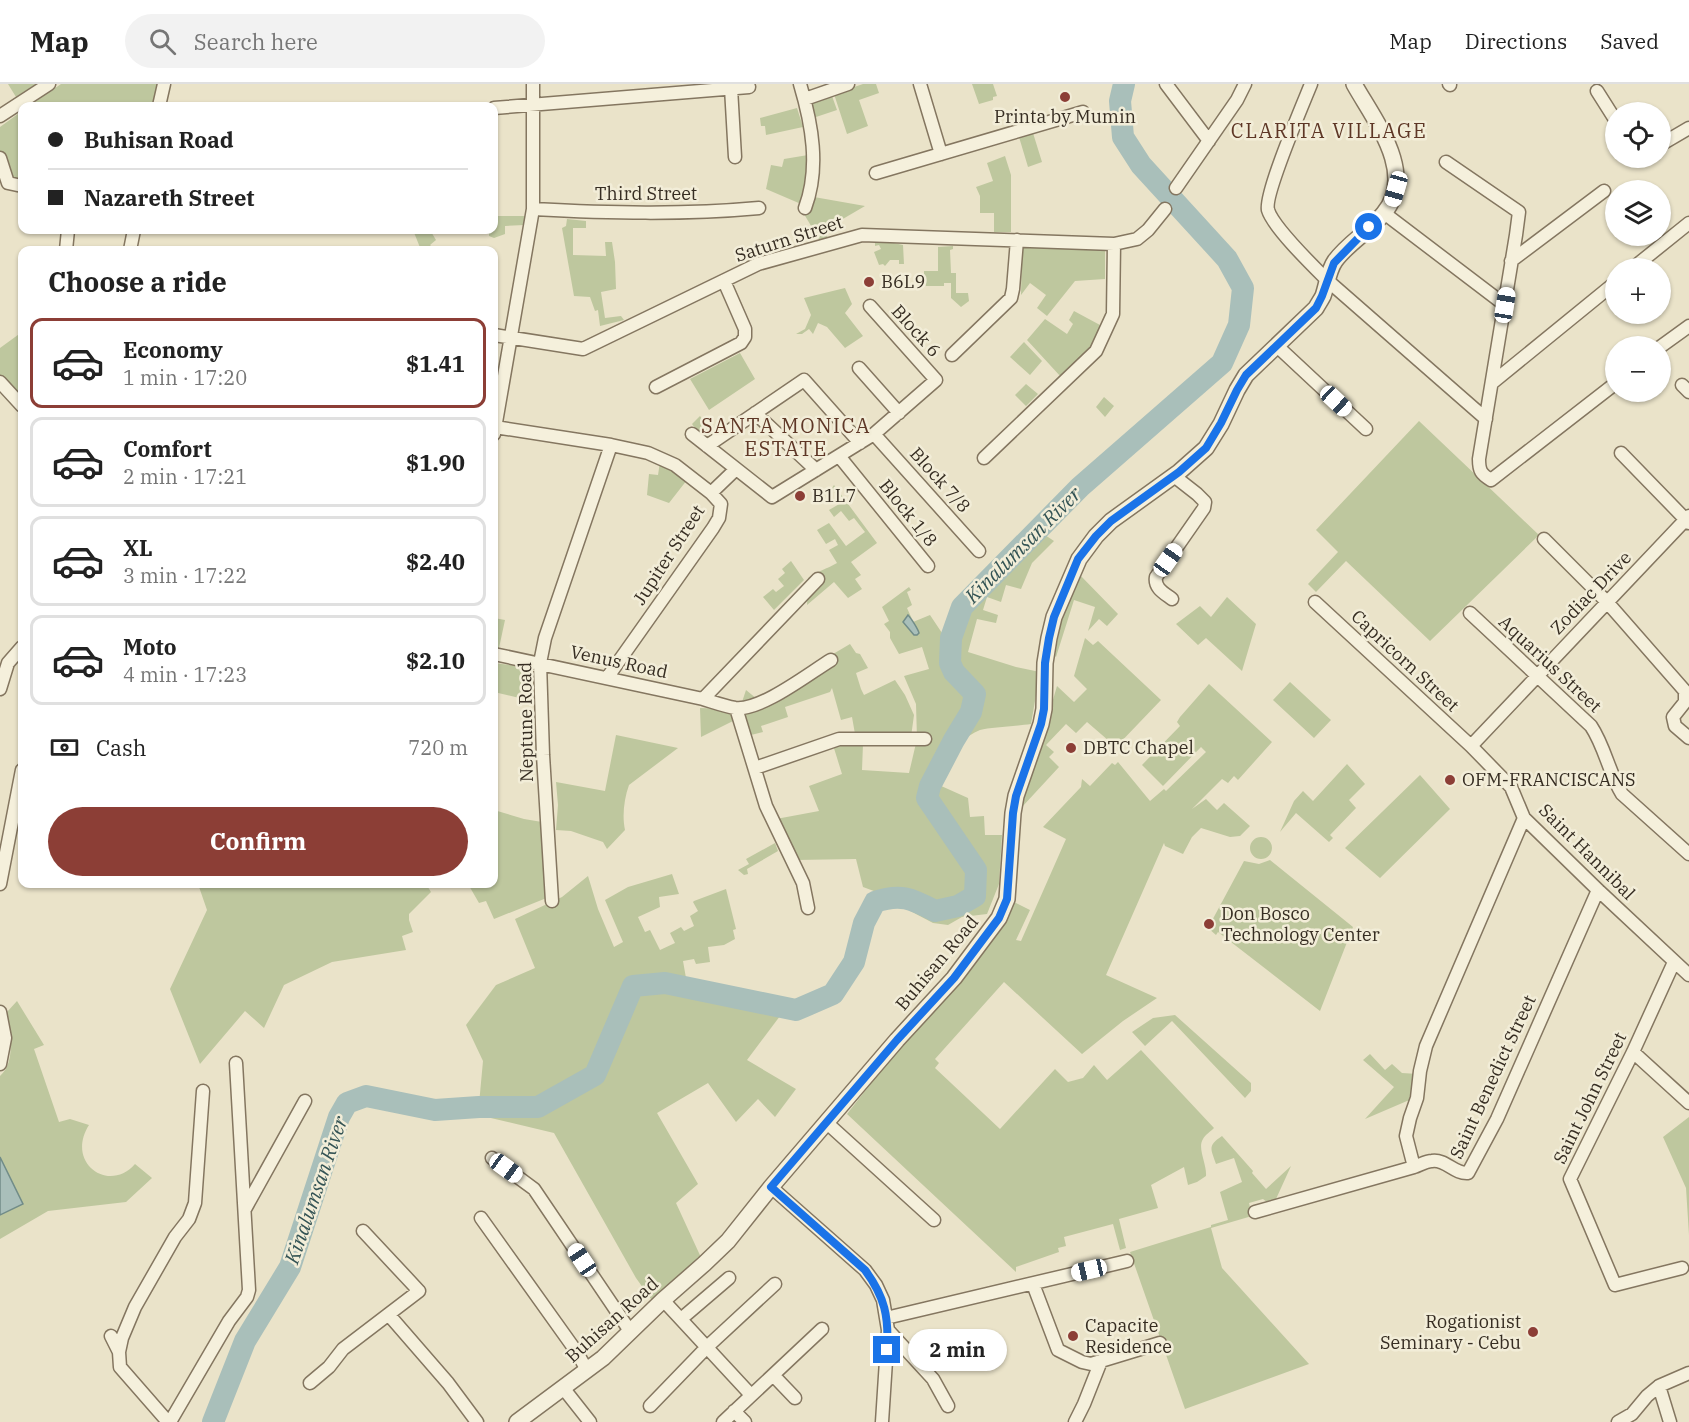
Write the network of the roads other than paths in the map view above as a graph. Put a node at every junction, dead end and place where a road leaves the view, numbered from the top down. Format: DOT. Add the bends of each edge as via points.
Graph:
graph roads {
  1 [pos="49,84"];
  2 [pos="164,84"];
  3 [pos="533,84"];
  4 [pos="800,84"];
  5 [pos="848,84"];
  6 [pos="920,84"];
  7 [pos="1166,84"];
  8 [pos="1245,84"];
  9 [pos="1311,84"];
  10 [pos="1354,84"];
  11 [pos="749,87"];
  12 [pos="730,88"];
  13 [pos="1598,91"];
  14 [pos="805,99"];
  15 [pos="21,102"];
  16 [pos="160,102"];
  17 [pos="1605,103"];
  18 [pos="18,104"];
  19 [pos="534,105"];
  20 [pos="498,108"];
  21 [pos="1083,112"];
  22 [pos="0,116"];
  23 [pos="1689,128"];
  24 [pos="1671,139"];
  25 [pos="1209,141"];
  26 [pos="941,154"];
  27 [pos="735,157"];
  28 [pos="0,158"];
  29 [pos="1446,162"];
  30 [pos="876,172"];
  31 [pos="18,185"];
  32 [pos="1176,188"];
  33 [pos="1604,191"];
  34 [pos="759,208"];
  35 [pos="805,208"];
  36 [pos="533,209"];
  37 [pos="1165,210"];
  38 [pos="1384,213"];
  39 [pos="1689,223"];
  40 [pos="1017,240"];
  41 [pos="1114,244"];
  42 [pos="1645,258"];
  43 [pos="1511,261"];
  44 [pos="1327,280"];
  45 [pos="724,281"];
  46 [pos="1605,291"];
  47 [pos="1505,305"];
  48 [pos="870,306"];
  49 [pos="1689,326"];
  50 [pos="498,336"];
  51 [pos="510,337"];
  52 [pos="1671,339"];
  53 [pos="1277,346"];
  54 [pos="952,355"];
  55 [pos="859,368"];
  56 [pos="0,382"];
  57 [pos="1492,383"];
  58 [pos="656,387"];
  59 [pos="1605,392"];
  60 [pos="18,402"];
  61 [pos="498,408"];
  62 [pos="756,413"];
  63 [pos="899,413"];
  64 [pos="1486,419"];
  65 [pos="1366,429"];
  66 [pos="498,431"];
  67 [pos="692,434"];
  68 [pos="874,434"];
  69 [pos="860,443"];
  70 [pos="611,445"];
  71 [pos="707,446"];
  72 [pos="1621,453"];
  73 [pos="839,456"];
  74 [pos="984,458"];
  75 [pos="736,469"];
  76 [pos="816,470"];
  77 [pos="1174,476"];
  78 [pos="711,494"];
  79 [pos="1688,520"];
  80 [pos="1544,539"];
  81 [pos="979,550"];
  82 [pos="928,566"];
  83 [pos="818,579"];
  84 [pos="1172,599"];
  85 [pos="1607,602"];
  86 [pos="1315,603"];
  87 [pos="1470,613"];
  88 [pos="18,652"];
  89 [pos="498,655"];
  90 [pos="831,660"];
  91 [pos="540,663"];
  92 [pos="1536,676"];
  93 [pos="607,678"];
  94 [pos="0,689"];
  95 [pos="703,699"];
  96 [pos="736,708"];
  97 [pos="1689,738"];
  98 [pos="925,739"];
  99 [pos="1471,746"];
  100 [pos="755,768"];
  101 [pos="18,791"];
  102 [pos="1524,818"];
  103 [pos="1689,854"];
  104 [pos="0,884"];
  105 [pos="1598,890"];
  106 [pos="552,901"];
  107 [pos="808,908"];
  108 [pos="1684,968"];
  109 [pos="0,1012"];
  110 [pos="1633,1052"];
  111 [pos="236,1063"];
  112 [pos="0,1064"];
  113 [pos="203,1091"];
  114 [pos="305,1101"];
  115 [pos="1689,1103"];
  116 [pos="826,1123"];
  117 [pos="492,1158"];
  118 [pos="1414,1167"];
  119 [pos="771,1187"];
  120 [pos="245,1210"];
  121 [pos="1255,1212"];
  122 [pos="481,1218"];
  123 [pos="934,1220"];
  124 [pos="363,1231"];
  125 [pos="1127,1261"];
  126 [pos="1682,1268"];
  127 [pos="729,1278"];
  128 [pos="775,1284"];
  129 [pos="1033,1284"];
  130 [pos="663,1300"];
  131 [pos="388,1316"];
  132 [pos="681,1319"];
  133 [pos="887,1324"];
  134 [pos="822,1329"];
  135 [pos="630,1331"];
  136 [pos="111,1335"];
  137 [pos="1160,1343"];
  138 [pos="707,1347"];
  139 [pos="119,1352"];
  140 [pos="1101,1361"];
  141 [pos="587,1370"];
  142 [pos="1689,1373"];
  143 [pos="773,1375"];
  144 [pos="310,1383"];
  145 [pos="1659,1386"];
  146 [pos="564,1389"];
  147 [pos="751,1395"];
  148 [pos="795,1398"];
  149 [pos="650,1406"];
  150 [pos="948,1406"];
  151 [pos="734,1411"];
  152 [pos="519,1421"];
  153 [pos="169,1422"];
  154 [pos="477,1422"];
  155 [pos="590,1422"];
  156 [pos="723,1422"];
  157 [pos="745,1422"];
  158 [pos="882,1422"];
  159 [pos="1075,1422"];
  160 [pos="1618,1422"];
  161 [pos="1670,1422"];
  1 -- 15 [label="street"];
  2 -- 16 [label="street"];
  3 -- 19 [label="street"];
  4 -- 14 [label="street"];
  5 -- 14 [label="street"];
  6 -- 26 [label="street"];
  7 -- 25 [label="street"];
  8 -- 25 [label="street"];
  9 -- 44 [label="street" via="1271,186 1267,208 1273,221"];
  10 -- 38 [label="street, Buhisan Road" via="1394,159 1396,189"];
  11 -- 12 [label="street"];
  12 -- 19 [label="street"];
  12 -- 27 [label="street"];
  13 -- 17 [label="street"];
  14 -- 35 [label="street" via="814,150"];
  18 -- 22 [label="street"];
  19 -- 20 [label="street"];
  19 -- 36 [label="street"];
  21 -- 26 [label="street"];
  23 -- 24 [label="street"];
  25 -- 32 [label="street"];
  26 -- 30 [label="street"];
  28 -- 31 [label="street" via="8,183"];
  29 -- 43 [label="street" via="1519,212"];
  33 -- 43 [label="street"];
  34 -- 36 [label="street, Third Street" via="625,213"];
  36 -- 51 [label="street"];
  37 -- 41 [label="street, Saturn Street" via="1137,239"];
  38 -- 44 [label="street, Buhisan Road" via="1340,255"];
  38 -- 47 [label="street"];
  39 -- 42 [label="street"];
  40 -- 41 [label="street, Saturn Street"];
  40 -- 45 [label="street, Saturn Street" via="862,235 758,264"];
  40 -- 54 [label="street" via="1011,298"];
  41 -- 74 [label="street" via="1113,314 1096,351"];
  43 -- 47 [label="street"];
  44 -- 53 [label="street, Buhisan Road" via="1316,308"];
  44 -- 64 [label="street"];
  45 -- 51 [label="street, Saturn Street" via="583,349"];
  45 -- 58 [label="street" via="745,329 741,343"];
  46 -- 57 [label="street"];
  47 -- 57 [label="street"];
  48 -- 63 [label="street, Block 6" via="936,380"];
  49 -- 52 [label="street"];
  50 -- 51 [label="street, Saturn Street"];
  51 -- 61 [label="street"];
  53 -- 65 [label="street"];
  53 -- 77 [label="street, Buhisan Road" via="1246,375 1206,448"];
  55 -- 63 [label="street"];
  56 -- 60 [label="street"];
  57 -- 64 [label="street"];
  59 -- 64 [label="street" via="1491,480 1479,469"];
  62 -- 69 [label="street" via="804,380"];
  62 -- 71 [label="street"];
  62 -- 76 [label="street"];
  63 -- 68 [label="street"];
  66 -- 70 [label="street, Jupiter Street"];
  67 -- 71 [label="street"];
  68 -- 69 [label="street"];
  68 -- 81 [label="street, Block 7/8"];
  69 -- 73 [label="street"];
  70 -- 78 [label="street, Jupiter Street" via="648,453 675,465"];
  70 -- 91 [label="street, Neptune Road"];
  71 -- 75 [label="street"];
  72 -- 79 [label="street"];
  73 -- 76 [label="street"];
  73 -- 82 [label="street, Block 1/8"];
  75 -- 76 [label="street" via="772,497"];
  75 -- 78 [label="street"];
  77 -- 84 [label="street" via="1205,502 1156,578 1157,587"];
  77 -- 116 [label="street, Buhisan Road" via="1096,536 1078,559 1058,607 1045,663 1042,717 1016,796 1007,899 999,918 954,978"];
  78 -- 93 [label="street, Jupiter Street" via="721,504 719,518"];
  79 -- 85 [label="street, Zodiac Drive"];
  80 -- 85 [label="street"];
  83 -- 95 [label="street"];
  85 -- 92 [label="street, Zodiac Drive"];
  85 -- 97 [label="street" via="1685,691 1685,702 1673,717 1675,726"];
  86 -- 99 [label="street, Capricorn Street"];
  87 -- 92 [label="street, Aquarius Street"];
  88 -- 94 [label="street" via="8,663"];
  89 -- 91 [label="street, Venus Road"];
  90 -- 96 [label="street, Venus Road" via="769,699"];
  91 -- 93 [label="street, Venus Road"];
  91 -- 106 [label="street, Neptune Road"];
  92 -- 99 [label="street, Zodiac Drive"];
  92 -- 103 [label="street, Aquarius Street" via="1591,726 1622,794"];
  93 -- 95 [label="street, Venus Road"];
  95 -- 96 [label="street, Venus Road"];
  96 -- 100 [label="street"];
  98 -- 100 [label="street" via="839,739"];
  99 -- 102 [label="street, Saint Hannibal" via="1511,787"];
  100 -- 107 [label="street" via="766,806 803,883"];
  101 -- 104 [label="street"];
  102 -- 105 [label="street, Saint Hannibal"];
  102 -- 118 [label="street" via="1426,1046 1406,1136"];
  105 -- 108 [label="street, Saint Hannibal"];
  105 -- 118 [label="street, Saint Benedict Street" via="1472,1168 1461,1174 1440,1160"];
  108 -- 110 [label="street, Saint John Street"];
  109 -- 112 [label="street" via="5,1038"];
  110 -- 115 [label="street"];
  110 -- 126 [label="street, Saint John Street" via="1570,1179 1615,1285"];
  111 -- 120 [label="street"];
  113 -- 139 [label="street" via="195,1203 135,1307"];
  114 -- 120 [label="street"];
  116 -- 119 [label="street, Buhisan Road"];
  116 -- 123 [label="street"];
  117 -- 135 [label="street" via="534,1189"];
  118 -- 121 [label="street, Saint Benedict Street"];
  119 -- 130 [label="street, Buhisan Road" via="728,1241"];
  119 -- 133 [label="street" via="865,1270 876,1285"];
  120 -- 153 [label="street" via="247,1297"];
  122 -- 141 [label="street"];
  124 -- 131 [label="street" via="418,1292"];
  125 -- 129 [label="street"];
  127 -- 132 [label="street"];
  128 -- 138 [label="street"];
  129 -- 133 [label="street"];
  129 -- 140 [label="street" via="1059,1350 1082,1362"];
  130 -- 132 [label="street"];
  130 -- 135 [label="street, Buhisan Road"];
  131 -- 144 [label="street" via="343,1349"];
  131 -- 154 [label="street"];
  132 -- 138 [label="street"];
  133 -- 150 [label="street" via="933,1379"];
  133 -- 158 [label="street"];
  134 -- 143 [label="street"];
  135 -- 141 [label="street, Buhisan Road"];
  136 -- 139 [label="street"];
  137 -- 140 [label="street"];
  138 -- 147 [label="street"];
  138 -- 149 [label="street"];
  139 -- 153 [label="street" via="120,1367"];
  140 -- 159 [label="street"];
  141 -- 146 [label="street, Buhisan Road"];
  142 -- 145 [label="street"];
  143 -- 147 [label="street"];
  143 -- 148 [label="street"];
  145 -- 160 [label="street" via="1632,1414"];
  145 -- 161 [label="street"];
  146 -- 152 [label="street, Buhisan Road"];
  146 -- 155 [label="street"];
  147 -- 151 [label="street"];
  151 -- 156 [label="street"];
  151 -- 157 [label="street"];
}
